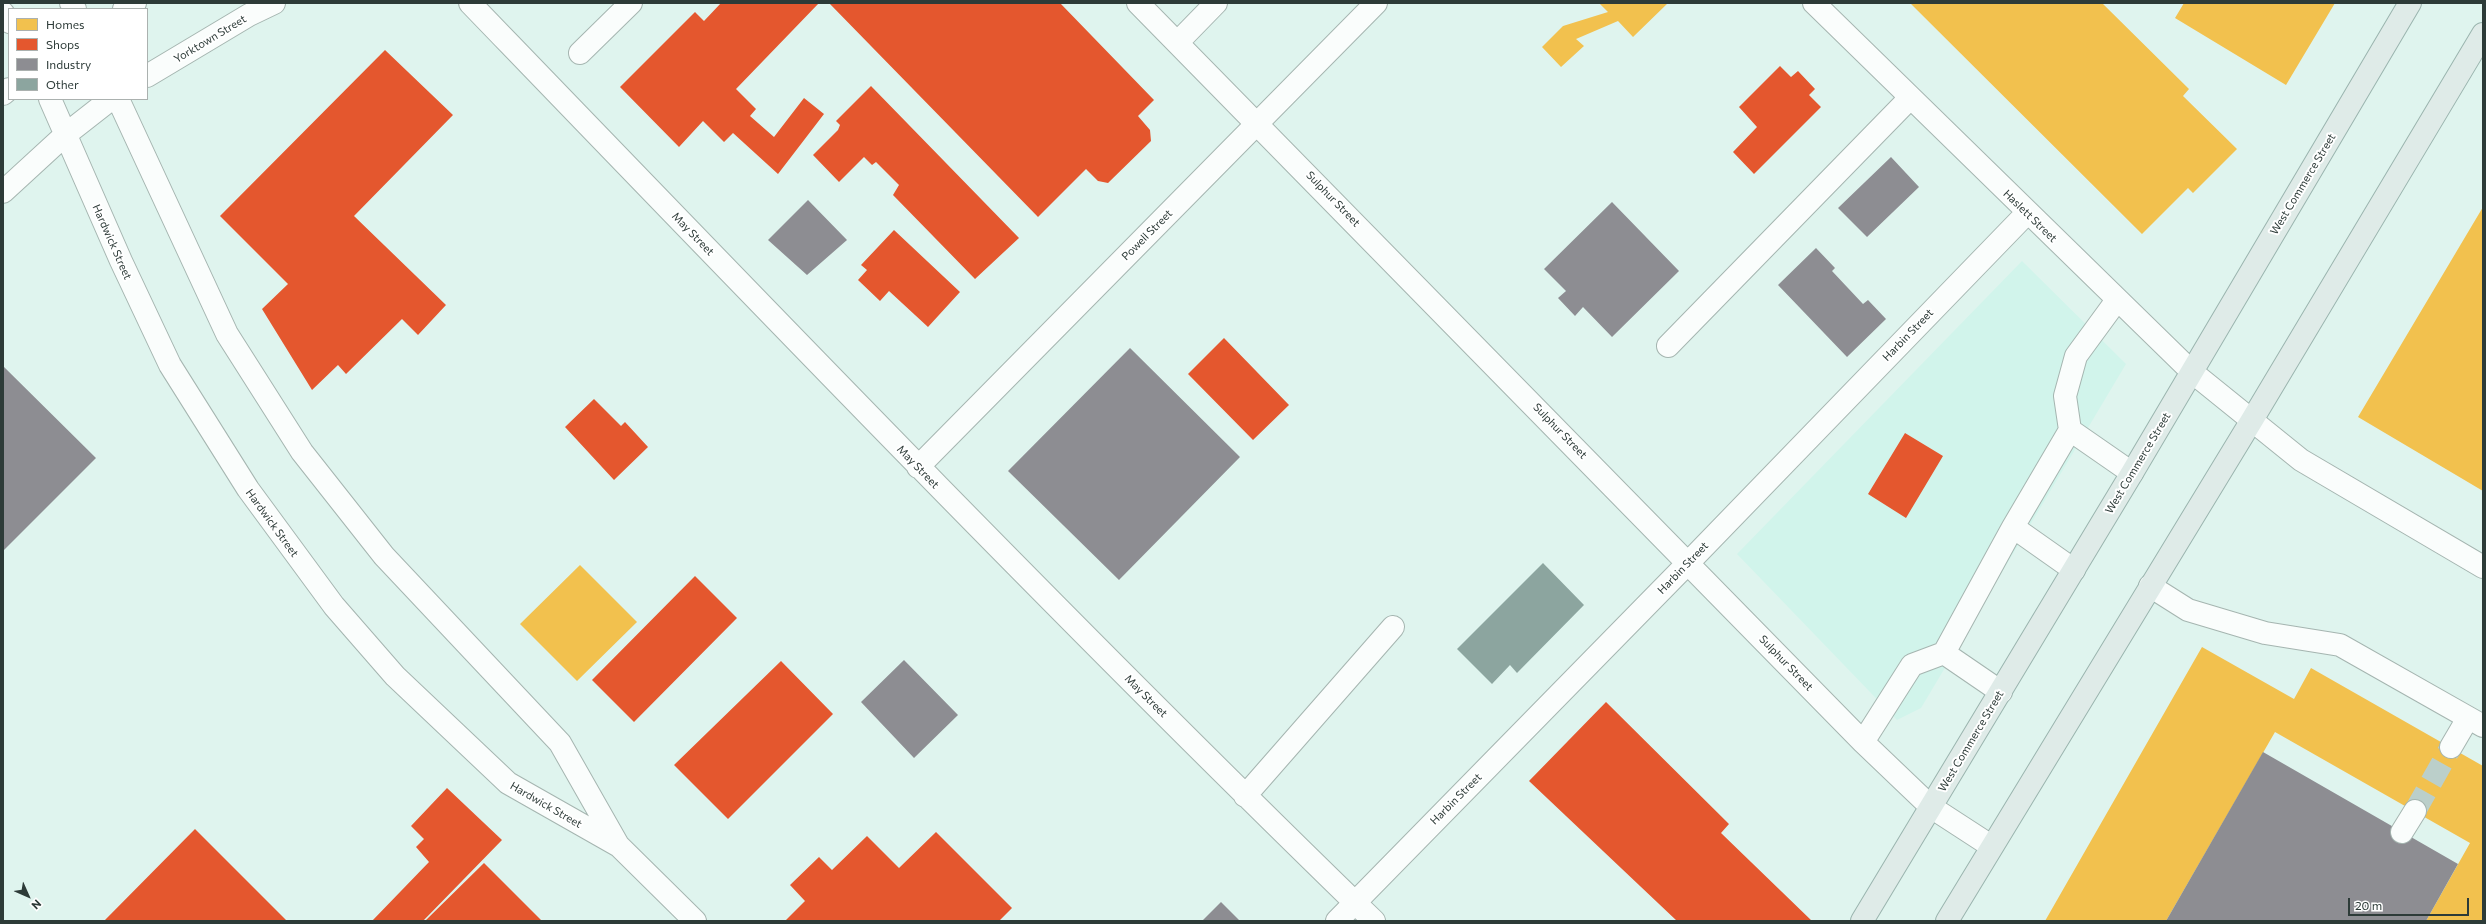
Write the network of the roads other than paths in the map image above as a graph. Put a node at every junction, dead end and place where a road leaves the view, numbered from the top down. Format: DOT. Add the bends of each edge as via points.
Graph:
graph roads {
  1 [pos="135,3"];
  2 [pos="274,3"];
  3 [pos="470,3"];
  4 [pos="631,3"];
  5 [pos="1138,3"];
  6 [pos="1216,3"];
  7 [pos="1376,3"];
  8 [pos="1814,3"];
  9 [pos="2410,3"];
  10 [pos="126,8"];
  11 [pos="2483,34"];
  12 [pos="1178,42"];
  13 [pos="580,53"];
  14 [pos="148,75"];
  15 [pos="1910,98"];
  16 [pos="50,100"];
  17 [pos="110,100"];
  18 [pos="118,100"];
  19 [pos="1258,124"];
  20 [pos="65,135"];
  21 [pos="3,192"];
  22 [pos="2027,213"];
  23 [pos="2117,300"];
  24 [pos="1668,346"];
  25 [pos="2192,372"];
  26 [pos="2252,420"];
  27 [pos="2070,430"];
  28 [pos="918,468"];
  29 [pos="2132,473"];
  30 [pos="2013,527"];
  31 [pos="1689,562"];
  32 [pos="2483,567"];
  33 [pos="2074,570"];
  34 [pos="2150,586"];
  35 [pos="1393,627"];
  36 [pos="1944,653"];
  37 [pos="2001,692"];
  38 [pos="2476,722"];
  39 [pos="1863,742"];
  40 [pos="2451,747"];
  41 [pos="1245,796"];
  42 [pos="1931,807"];
  43 [pos="2415,811"];
  44 [pos="2402,832"];
  45 [pos="619,846"];
  46 [pos="1991,846"];
  47 [pos="1355,902"];
  48 [pos="694,921"];
  49 [pos="1337,921"];
  50 [pos="1374,921"];
  51 [pos="1862,921"];
  52 [pos="1947,921"];
  1 -- 10 [label="street"];
  2 -- 14 [label="street, Yorktown Street" via="249,15"];
  3 -- 28 [label="street, May Street"];
  4 -- 13 [label="street"];
  5 -- 12 [label="street, Sulphur Street"];
  6 -- 12 [label="street"];
  7 -- 19 [label="street, Powell Street"];
  8 -- 15 [label="street, Haslett Street"];
  9 -- 25 [label="main road, West Commerce Street"];
  11 -- 26 [label="main road"];
  12 -- 19 [label="street, Sulphur Street"];
  15 -- 22 [label="street, Haslett Street"];
  15 -- 24 [label="street"];
  16 -- 20 [label="street, Hardwick Street"];
  17 -- 20 [label="street"];
  18 -- 45 [label="street, Hardwick Street" via="227,334 302,452 384,556 560,743"];
  19 -- 28 [label="street, Powell Street"];
  19 -- 31 [label="street, Sulphur Street"];
  20 -- 21 [label="street"];
  20 -- 45 [label="street, Hardwick Street" via="170,365 248,489 334,606 395,676 508,783"];
  22 -- 23 [label="street, Haslett Street"];
  22 -- 31 [label="street, Harbin Street"];
  23 -- 25 [label="street, Haslett Street"];
  23 -- 27 [label="street" via="2076,356 2065,396"];
  25 -- 26 [label="street, Haslett Street"];
  25 -- 29 [label="main road, West Commerce Street"];
  26 -- 32 [label="street, Haslett Street" via="2301,460"];
  26 -- 34 [label="main road"];
  27 -- 29 [label="street"];
  27 -- 30 [label="street"];
  28 -- 41 [label="street, May Street"];
  29 -- 33 [label="main road, West Commerce Street"];
  30 -- 33 [label="street"];
  30 -- 36 [label="street"];
  31 -- 39 [label="street, Sulphur Street"];
  31 -- 47 [label="street, Harbin Street"];
  33 -- 37 [label="main road, West Commerce Street"];
  34 -- 38 [label="street" via="2188,610 2265,633 2340,645"];
  34 -- 46 [label="main road"];
  35 -- 41 [label="street"];
  36 -- 37 [label="street"];
  36 -- 39 [label="street" via="1912,665"];
  37 -- 42 [label="main road, West Commerce Street"];
  38 -- 40 [label="street"];
  39 -- 42 [label="street, Sulphur Street"];
  41 -- 47 [label="street, May Street"];
  42 -- 46 [label="street, Sulphur Street"];
  42 -- 51 [label="main road, West Commerce Street"];
  43 -- 44 [label="street"];
  45 -- 48 [label="street, Hardwick Street"];
  46 -- 52 [label="main road"];
  47 -- 49 [label="street, Harbin Street"];
  47 -- 50 [label="street, May Street"];
}
